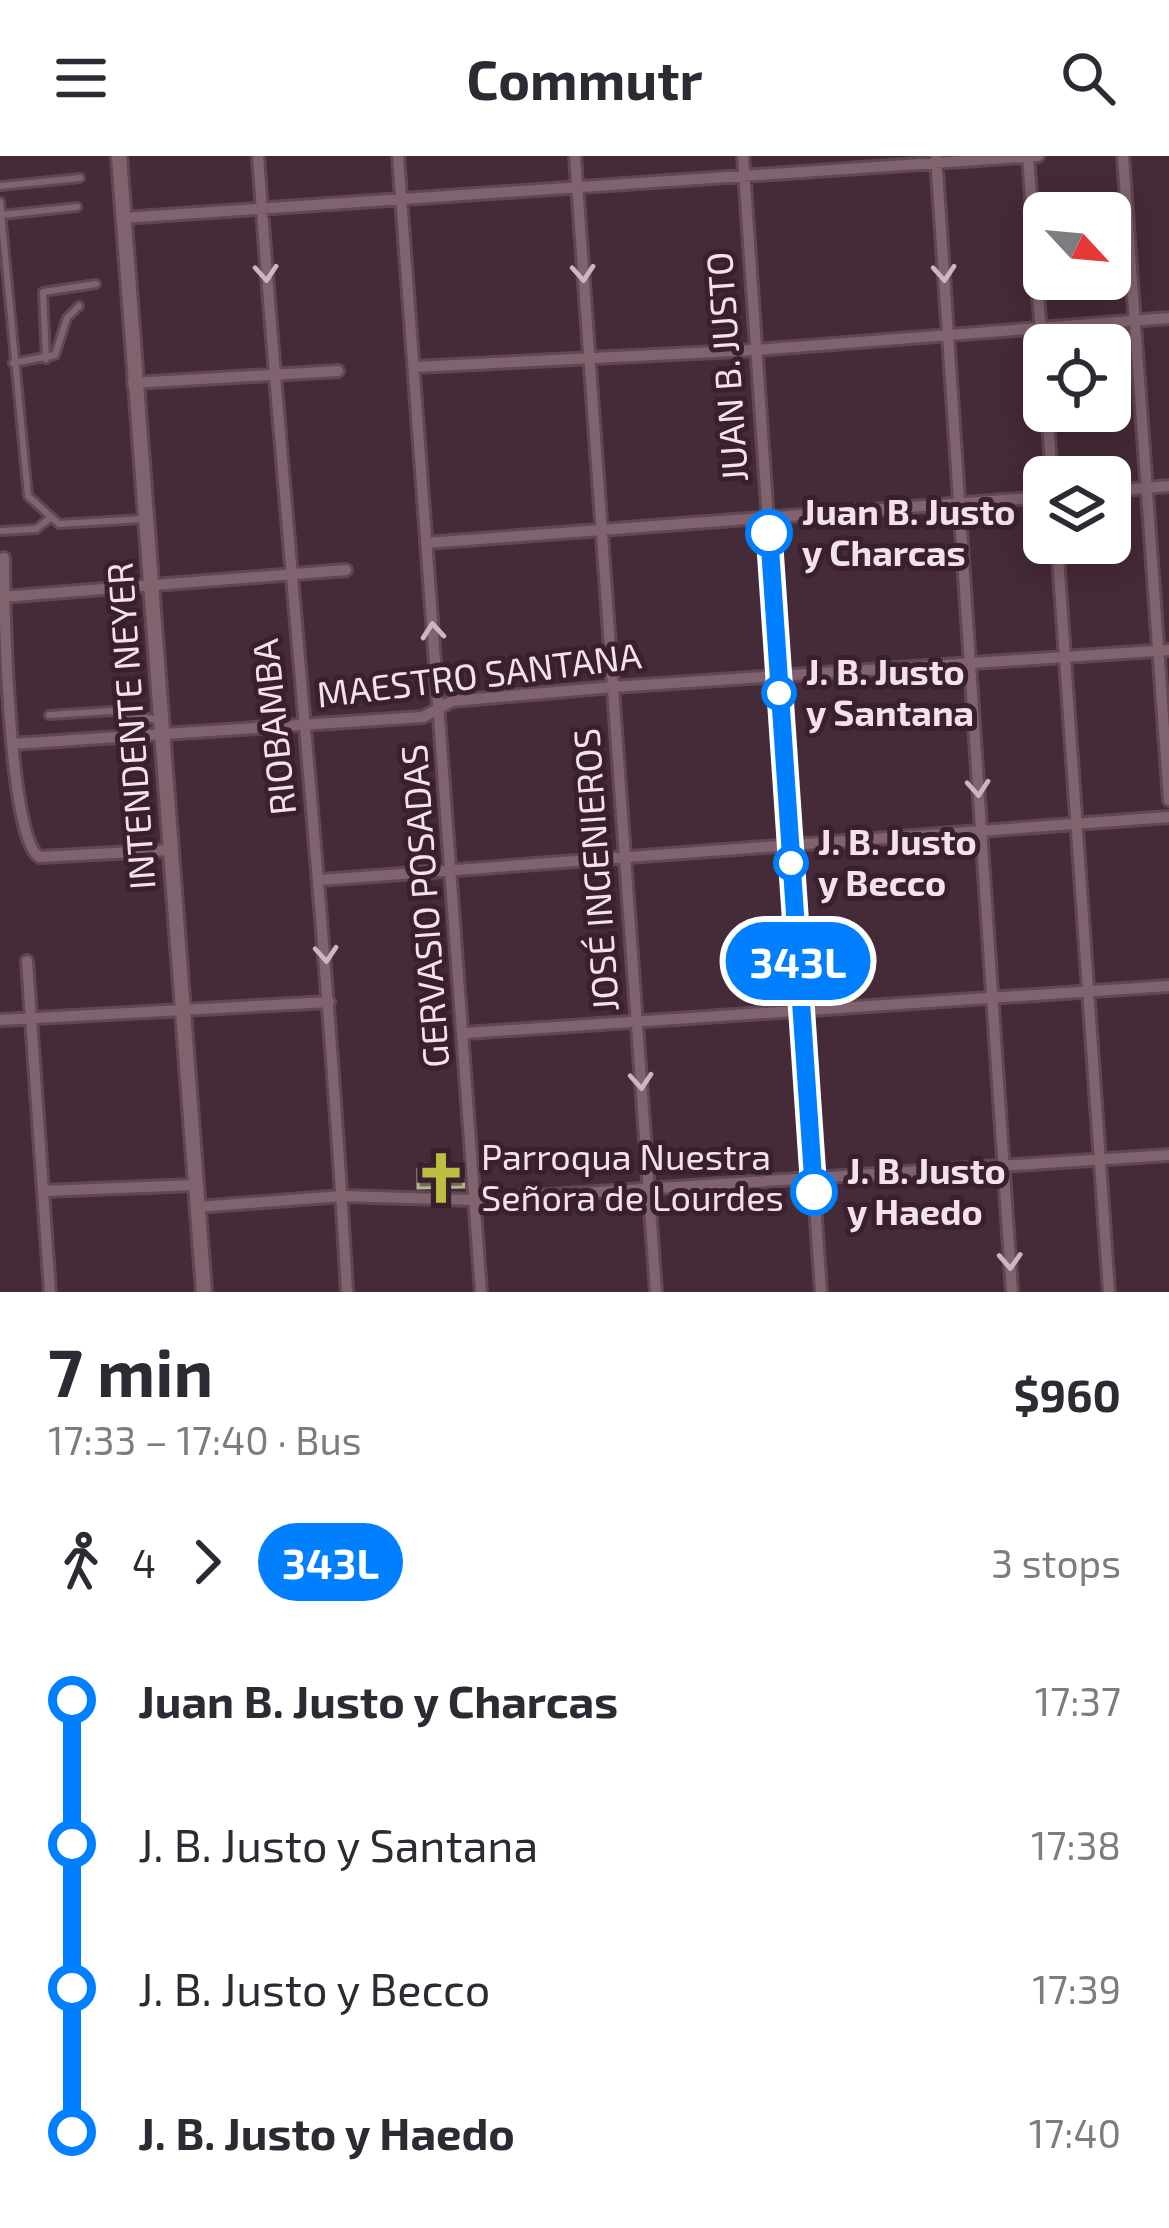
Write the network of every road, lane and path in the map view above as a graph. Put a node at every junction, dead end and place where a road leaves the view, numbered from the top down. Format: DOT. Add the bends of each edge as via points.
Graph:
graph roads {
  1 [pos="119,156"];
  2 [pos="258,156"];
  3 [pos="398,156"];
  4 [pos="575,156"];
  5 [pos="743,156"];
  6 [pos="1028,156"];
  7 [pos="1038,156"];
  8 [pos="1124,156"];
  9 [pos="936,159"];
  10 [pos="744,177"];
  11 [pos="80,178"];
  12 [pos="0,186"];
  13 [pos="578,189"];
  14 [pos="0,202"];
  15 [pos="401,202"];
  16 [pos="77,207"];
  17 [pos="262,209"];
  18 [pos="1,215"];
  19 [pos="123,218"];
  20 [pos="96,284"];
  21 [pos="79,306"];
  22 [pos="1169,318"];
  23 [pos="1135,320"];
  24 [pos="0,321"];
  25 [pos="10,321"];
  26 [pos="1040,324"];
  27 [pos="1088,324"];
  28 [pos="1023,329"];
  29 [pos="948,334"];
  30 [pos="756,350"];
  31 [pos="589,354"];
  32 [pos="46,359"];
  33 [pos="13,363"];
  34 [pos="415,367"];
  35 [pos="338,371"];
  36 [pos="274,375"];
  37 [pos="133,383"];
  38 [pos="1169,486"];
  39 [pos="1146,487"];
  40 [pos="1131,489"];
  41 [pos="1023,498"];
  42 [pos="959,503"];
  43 [pos="768,518"];
  44 [pos="49,519"];
  45 [pos="146,519"];
  46 [pos="602,530"];
  47 [pos="0,531"];
  48 [pos="426,543"];
  49 [pos="4,558"];
  50 [pos="1058,564"];
  51 [pos="346,570"];
  52 [pos="290,573"];
  53 [pos="151,582"];
  54 [pos="2,597"];
  55 [pos="1164,650"];
  56 [pos="1064,657"];
  57 [pos="970,663"];
  58 [pos="778,676"];
  59 [pos="613,687"];
  60 [pos="440,710"];
  61 [pos="50,715"];
  62 [pos="303,726"];
  63 [pos="158,727"];
  64 [pos="12,744"];
  65 [pos="1169,800"];
  66 [pos="1169,817"];
  67 [pos="1076,824"];
  68 [pos="981,830"];
  69 [pos="790,845"];
  70 [pos="169,850"];
  71 [pos="625,857"];
  72 [pos="450,870"];
  73 [pos="320,880"];
  74 [pos="27,961"];
  75 [pos="1169,986"];
  76 [pos="1089,992"];
  77 [pos="993,998"];
  78 [pos="329,1002"];
  79 [pos="801,1011"];
  80 [pos="183,1014"];
  81 [pos="30,1019"];
  82 [pos="0,1020"];
  83 [pos="637,1022"];
  84 [pos="466,1033"];
  85 [pos="1169,1155"];
  86 [pos="1100,1159"];
  87 [pos="1004,1166"];
  88 [pos="813,1180"];
  89 [pos="196,1185"];
  90 [pos="649,1189"];
  91 [pos="43,1191"];
  92 [pos="342,1196"];
  93 [pos="474,1200"];
  94 [pos="198,1207"];
  95 [pos="50,1292"];
  96 [pos="203,1292"];
  97 [pos="347,1292"];
  98 [pos="481,1292"];
  99 [pos="656,1292"];
  100 [pos="821,1292"];
  101 [pos="1012,1292"];
  102 [pos="1109,1292"];
  1 -- 19 [label="street, INTENDENTE NEYER"];
  2 -- 17 [label="street, RIOBAMBA"];
  3 -- 15 [label="street, GERVASIO POSADAS"];
  4 -- 13 [label="street, JOSÉ INGENIEROS"];
  5 -- 10 [label="street, JUAN B. JUSTO"];
  6 -- 7 [label="street"];
  6 -- 9 [label="street"];
  6 -- 26 [label="street"];
  8 -- 23 [label="street"];
  9 -- 10 [label="street"];
  9 -- 29 [label="street, one-way"];
  10 -- 13 [label="street"];
  10 -- 30 [label="street, JUAN B. JUSTO"];
  11 -- 12 [label="lane"];
  13 -- 15 [label="street"];
  13 -- 31 [label="street, JOSÉ INGENIEROS, one-way"];
  14 -- 18 [label="lane"];
  15 -- 17 [label="street"];
  15 -- 34 [label="street, GERVASIO POSADAS"];
  16 -- 18 [label="lane"];
  17 -- 19 [label="street"];
  17 -- 36 [label="street, RIOBAMBA, one-way"];
  18 -- 25 [label="lane"];
  19 -- 37 [label="street, INTENDENTE NEYER"];
  20 -- 32 [label="lane" via="43,292"];
  21 -- 32 [label="lane" via="67,318 61,350"];
  22 -- 23 [label="street"];
  23 -- 27 [label="street"];
  23 -- 39 [label="street"];
  24 -- 25 [label="lane"];
  25 -- 33 [label="lane"];
  28 -- 29 [label="street"];
  29 -- 30 [label="street"];
  29 -- 42 [label="street"];
  30 -- 31 [label="street"];
  30 -- 43 [label="street, JUAN B. JUSTO"];
  31 -- 34 [label="street"];
  31 -- 46 [label="street, JOSÉ INGENIEROS"];
  32 -- 33 [label="lane"];
  33 -- 44 [label="lane" via="23,479"];
  34 -- 48 [label="street, GERVASIO POSADAS"];
  35 -- 36 [label="street"];
  36 -- 37 [label="street"];
  36 -- 52 [label="street, RIOBAMBA"];
  37 -- 45 [label="street, INTENDENTE NEYER"];
  38 -- 39 [label="street"];
  39 -- 40 [label="street"];
  39 -- 55 [label="street"];
  41 -- 42 [label="street"];
  42 -- 43 [label="street"];
  42 -- 57 [label="street"];
  43 -- 46 [label="street"];
  43 -- 58 [label="street, JUAN B. JUSTO"];
  44 -- 45 [label="lane"];
  44 -- 47 [label="lane" via="36,529"];
  45 -- 53 [label="street, INTENDENTE NEYER"];
  46 -- 48 [label="street"];
  46 -- 59 [label="street, JOSÉ INGENIEROS"];
  60 -- 48 [label="street, GERVASIO POSADAS, one-way"];
  49 -- 54 [label="street"];
  50 -- 56 [label="street"];
  51 -- 52 [label="street"];
  52 -- 53 [label="street"];
  52 -- 62 [label="street, RIOBAMBA"];
  53 -- 54 [label="street"];
  53 -- 63 [label="street, INTENDENTE NEYER"];
  54 -- 64 [label="street"];
  55 -- 56 [label="street, MAESTRO SANTANA"];
  55 -- 65 [label="street"];
  56 -- 57 [label="street, MAESTRO SANTANA"];
  56 -- 67 [label="street"];
  57 -- 58 [label="street, MAESTRO SANTANA"];
  57 -- 68 [label="street, one-way"];
  58 -- 59 [label="street, MAESTRO SANTANA"];
  58 -- 69 [label="street, JUAN B. JUSTO"];
  59 -- 60 [label="street, MAESTRO SANTANA" via="452,701"];
  59 -- 71 [label="street, JOSÉ INGENIEROS"];
  60 -- 62 [label="street, MAESTRO SANTANA"];
  60 -- 72 [label="street, GERVASIO POSADAS"];
  61 -- 63 [label="lane" via="112,711"];
  62 -- 63 [label="street, MAESTRO SANTANA"];
  62 -- 73 [label="street, RIOBAMBA"];
  63 -- 64 [label="street, MAESTRO SANTANA"];
  63 -- 70 [label="street, INTENDENTE NEYER"];
  64 -- 70 [label="street" via="31,854"];
  66 -- 67 [label="street"];
  67 -- 68 [label="street"];
  67 -- 76 [label="street"];
  68 -- 69 [label="street"];
  68 -- 77 [label="street"];
  69 -- 71 [label="street"];
  69 -- 79 [label="street, JUAN B. JUSTO"];
  70 -- 80 [label="street, INTENDENTE NEYER"];
  71 -- 72 [label="street"];
  71 -- 83 [label="street, JOSÉ INGENIEROS"];
  72 -- 73 [label="street"];
  72 -- 84 [label="street, GERVASIO POSADAS"];
  73 -- 78 [label="street, RIOBAMBA, one-way"];
  74 -- 81 [label="street"];
  75 -- 76 [label="street"];
  76 -- 77 [label="street"];
  76 -- 86 [label="street"];
  77 -- 79 [label="street"];
  77 -- 87 [label="street"];
  78 -- 80 [label="street"];
  78 -- 92 [label="street, RIOBAMBA"];
  79 -- 83 [label="street"];
  79 -- 88 [label="street, JUAN B. JUSTO"];
  80 -- 81 [label="street"];
  80 -- 89 [label="street, INTENDENTE NEYER"];
  81 -- 82 [label="street"];
  81 -- 91 [label="street"];
  83 -- 84 [label="street"];
  83 -- 90 [label="street, JOSÉ INGENIEROS, one-way"];
  84 -- 93 [label="street, GERVASIO POSADAS"];
  85 -- 86 [label="street"];
  86 -- 87 [label="street"];
  86 -- 102 [label="street"];
  87 -- 88 [label="street"];
  87 -- 101 [label="street, one-way"];
  88 -- 90 [label="street"];
  88 -- 100 [label="street, JUAN B. JUSTO"];
  89 -- 91 [label="street"];
  89 -- 94 [label="street, INTENDENTE NEYER"];
  90 -- 93 [label="street"];
  90 -- 99 [label="street, JOSÉ INGENIEROS"];
  91 -- 95 [label="street"];
  92 -- 93 [label="street"];
  92 -- 94 [label="street"];
  92 -- 97 [label="street, RIOBAMBA"];
  93 -- 98 [label="street, GERVASIO POSADAS"];
  94 -- 96 [label="street, INTENDENTE NEYER"];
}
